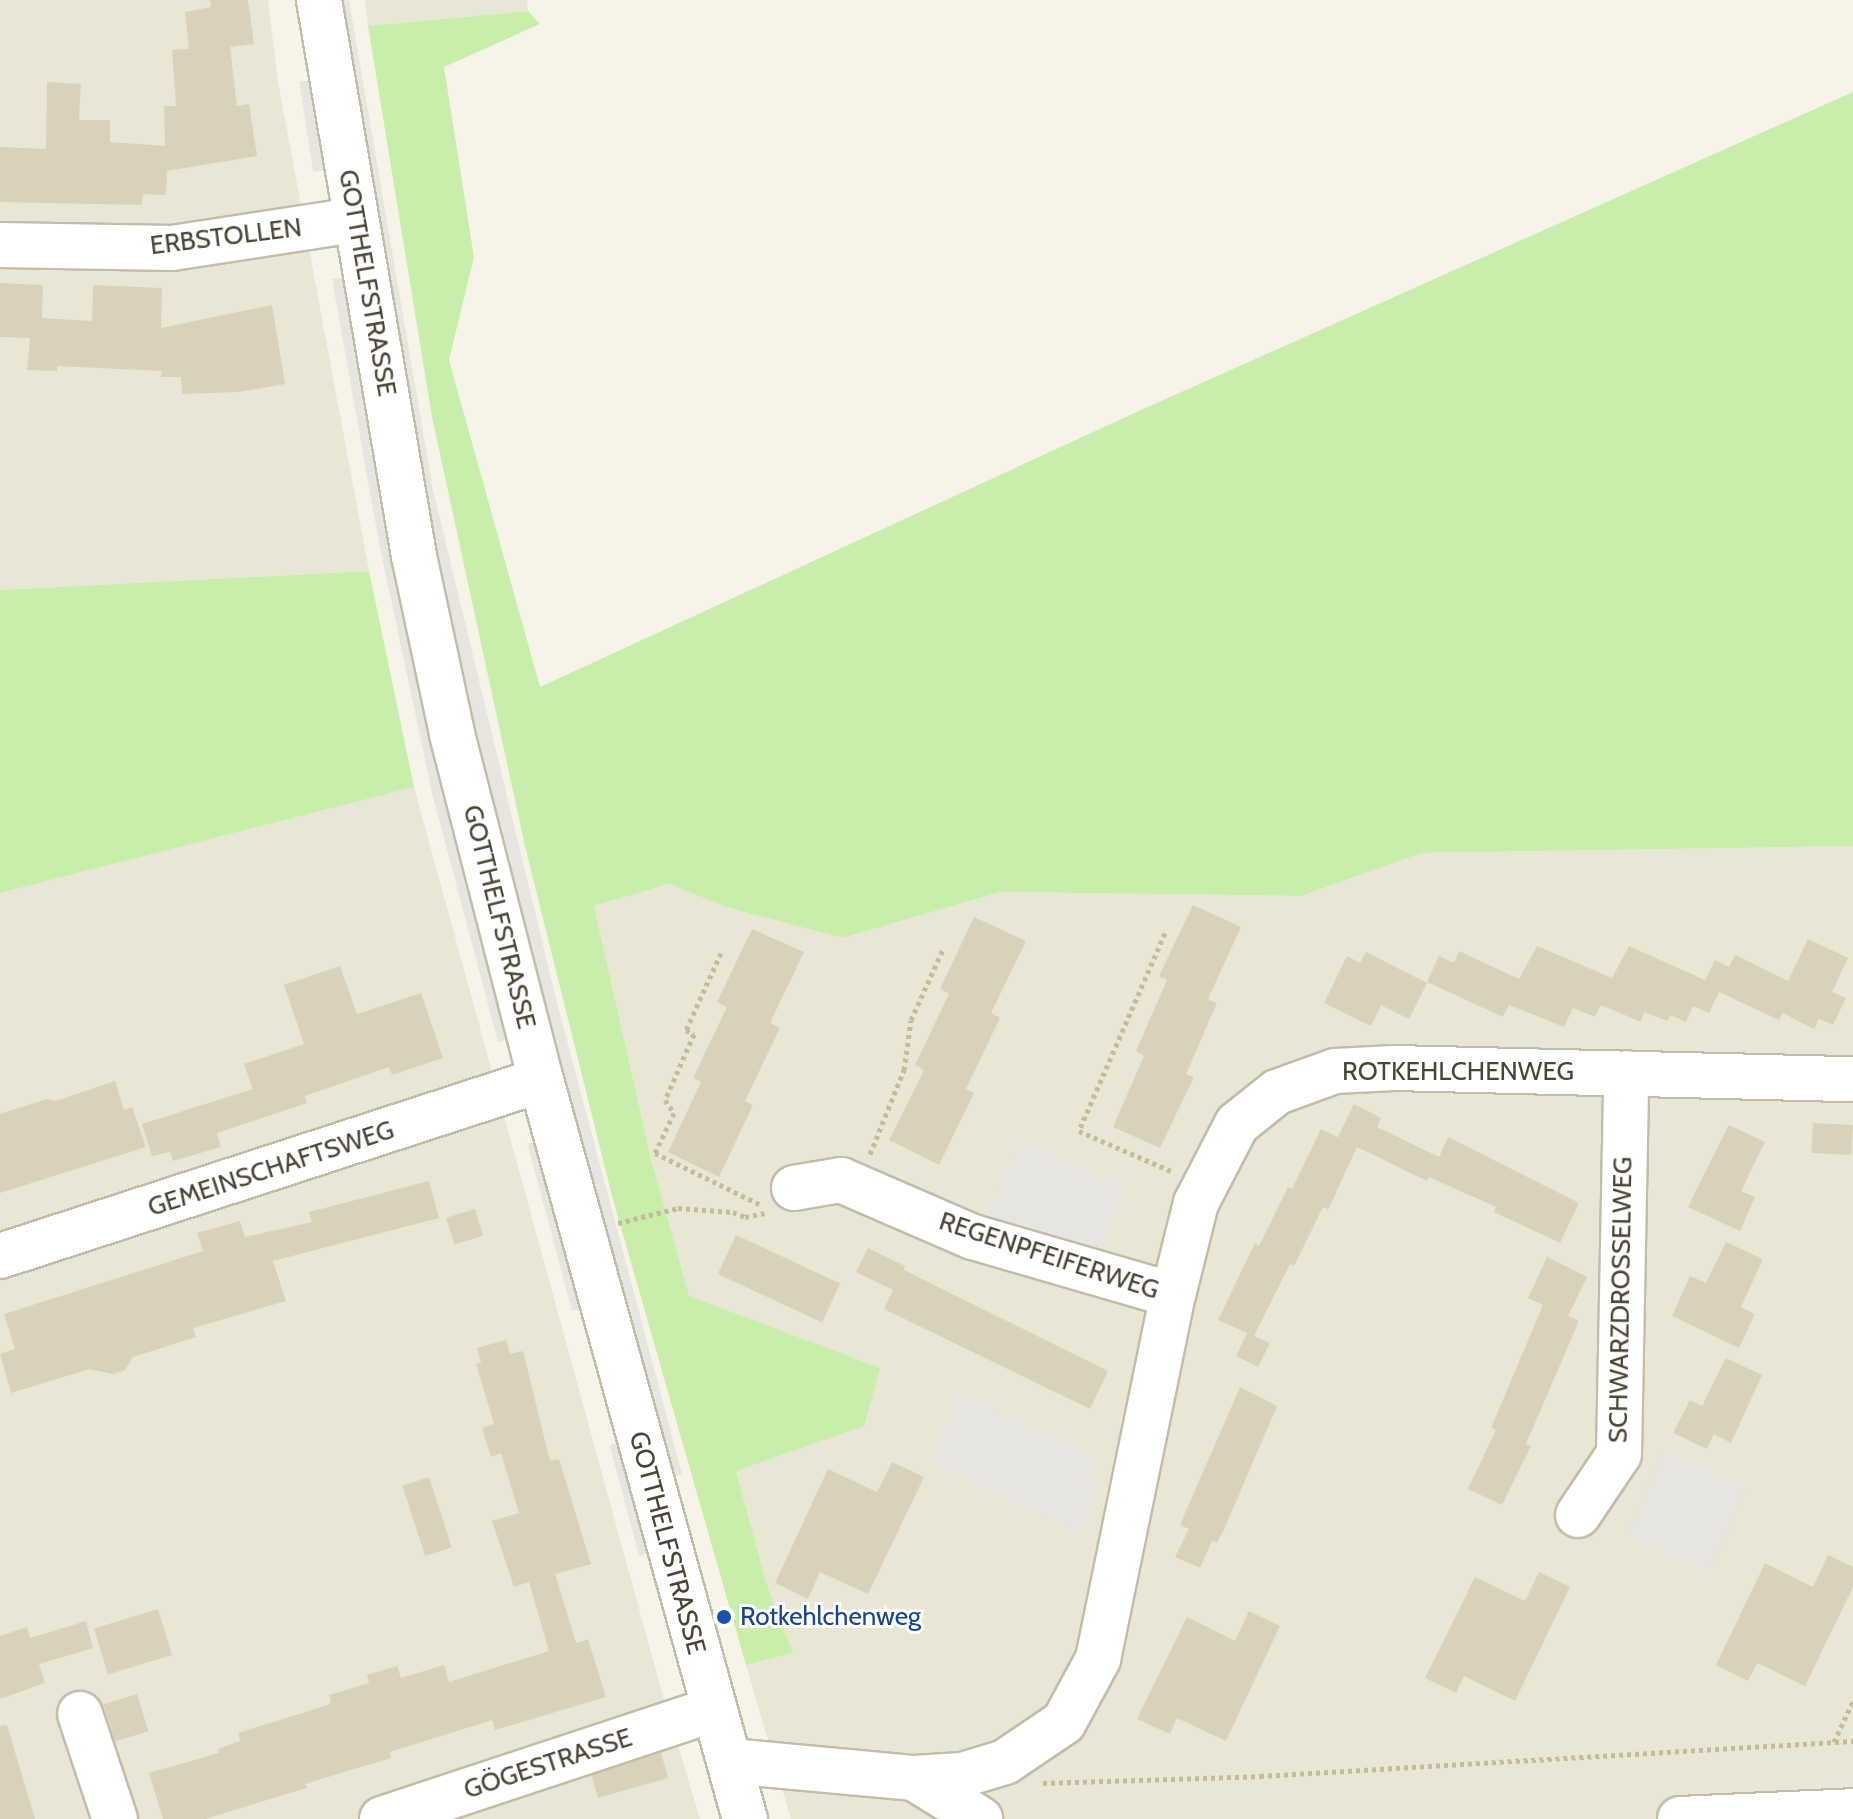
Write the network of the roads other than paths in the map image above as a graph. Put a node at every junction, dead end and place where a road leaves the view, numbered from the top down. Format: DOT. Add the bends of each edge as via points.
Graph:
graph roads {
  1 [pos="319,0"];
  2 [pos="355,220"];
  3 [pos="0,245"];
  4 [pos="1626,1073"];
  5 [pos="1853,1079"];
  6 [pos="541,1080"];
  7 [pos="784,1200"];
  8 [pos="0,1256"];
  9 [pos="1173,1295"];
  10 [pos="1578,1515"];
  11 [pos="714,1709"];
  12 [pos="80,1714"];
  13 [pos="730,1761"];
  14 [pos="914,1778"];
  15 [pos="1853,1811"];
  16 [pos="115,1819"];
  17 [pos="382,1819"];
  18 [pos="745,1819"];
  19 [pos="980,1819"];
  20 [pos="1680,1819"];
  1 -- 2 [label="street, GOTTHELFSTRASSE"];
  2 -- 3 [label="street, ERBSTOLLEN" via="172,248"];
  2 -- 6 [label="street, GOTTHELFSTRASSE" via="414,556 452,734"];
  4 -- 5 [label="street, ROTKEHLCHENWEG"];
  4 -- 9 [label="street, ROTKEHLCHENWEG" via="1335,1071 1277,1092 1237,1124 1196,1203"];
  4 -- 10 [label="street, SCHWARZDROSSELWEG" via="1619,1454"];
  6 -- 8 [label="street, GEMEINSCHAFTSWEG"];
  6 -- 11 [label="street, GOTTHELFSTRASSE"];
  7 -- 9 [label="street, REGENPFEIFERWEG" via="841,1180 973,1237"];
  9 -- 14 [label="street, ROTKEHLCHENWEG" via="1098,1659 1064,1722 1005,1762 962,1775"];
  11 -- 13 [label="street, GOTTHELFSTRASSE"];
  11 -- 17 [label="street, GÖGESTRASSE"];
  12 -- 16 [label="street"];
  13 -- 14 [label="street, ROTKEHLCHENWEG"];
  13 -- 18 [label="street, GOTTHELFSTRASSE"];
  14 -- 19 [label="street"];
  15 -- 20 [label="street"];
}
